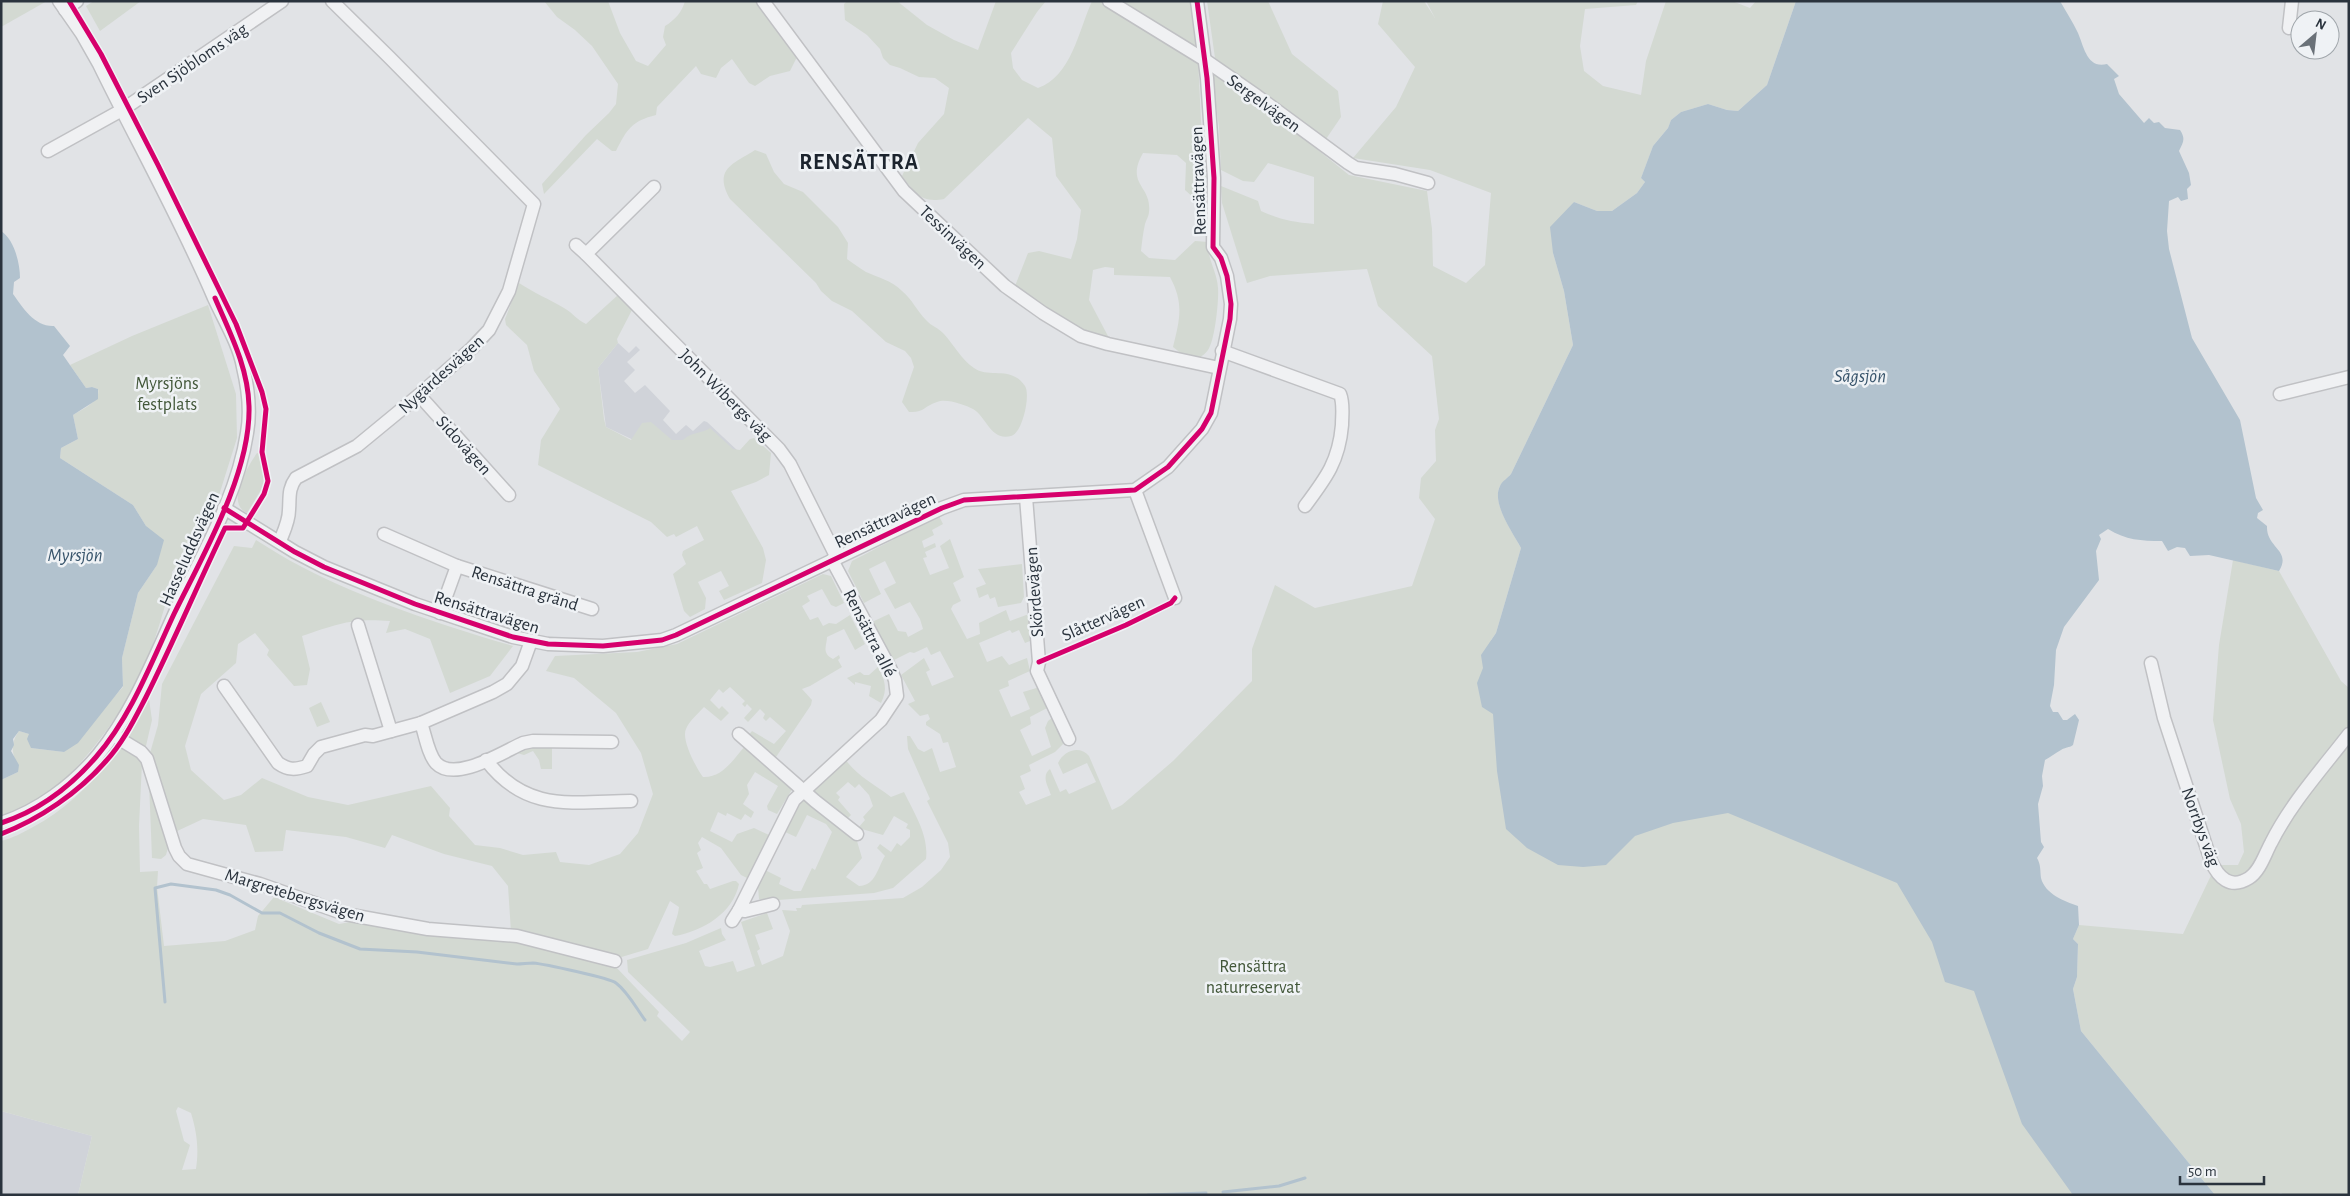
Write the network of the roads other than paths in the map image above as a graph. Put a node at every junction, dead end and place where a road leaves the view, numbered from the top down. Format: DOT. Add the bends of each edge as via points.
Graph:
graph roads {
  1 [pos="77,1"];
  2 [pos="282,1"];
  3 [pos="332,1"];
  4 [pos="763,1"];
  5 [pos="1109,1"];
  6 [pos="1197,1"];
  7 [pos="2292,1"];
  8 [pos="62,5"];
  9 [pos="2289,28"];
  10 [pos="1205,60"];
  11 [pos="122,110"];
  12 [pos="48,151"];
  13 [pos="1428,183"];
  14 [pos="654,187"];
  15 [pos="576,244"];
  16 [pos="586,254"];
  17 [pos="1222,351"];
  18 [pos="1219,368"];
  19 [pos="2349,377"];
  20 [pos="2280,394"];
  21 [pos="419,395"];
  22 [pos="1135,490"];
  23 [pos="509,494"];
  24 [pos="1026,497"];
  25 [pos="1305,506"];
  26 [pos="224,508"];
  27 [pos="384,534"];
  28 [pos="280,542"];
  29 [pos="835,559"];
  30 [pos="458,566"];
  31 [pos="1175,598"];
  32 [pos="592,610"];
  33 [pos="440,613"];
  34 [pos="358,625"];
  35 [pos="531,641"];
  36 [pos="2151,663"];
  37 [pos="224,686"];
  38 [pos="422,723"];
  39 [pos="391,731"];
  40 [pos="739,734"];
  41 [pos="2349,734"];
  42 [pos="113,735"];
  43 [pos="1070,739"];
  44 [pos="612,742"];
  45 [pos="486,760"];
  46 [pos="804,790"];
  47 [pos="631,801"];
  48 [pos="1,823"];
  49 [pos="856,834"];
  50 [pos="773,904"];
  51 [pos="615,962"];
  1 -- 8 [label="street"];
  2 -- 11 [label="street, Sven Sjöbloms väg"];
  3 -- 21 [label="street, Nygärdesvägen" via="534,204 508,291 489,330"];
  4 -- 18 [label="street, Tessinvägen" via="904,191 1005,286 1081,336"];
  5 -- 10 [label="street, Sergelvägen"];
  6 -- 10 [label="street, Rensättravägen"];
  7 -- 9 [label="street"];
  8 -- 11 [label="street, Hasseluddsvägen" via="99,64"];
  10 -- 13 [label="street, Sergelvägen" via="1356,168"];
  10 -- 17 [label="street, Rensättravägen" via="1214,178 1213,246 1227,276 1232,304"];
  11 -- 12 [label="street, Sven Sjöbloms väg"];
  11 -- 26 [label="street, Hasseluddsvägen" via="194,252 243,365 249,405 248,432"];
  14 -- 16 [label="street"];
  15 -- 16 [label="street, John Wibergs väg"];
  16 -- 29 [label="street, John Wibergs väg" via="779,449 790,464"];
  17 -- 18 [label="street, Rensättravägen"];
  17 -- 25 [label="street" via="1340,394 1342,421 1336,458"];
  18 -- 22 [label="street, Rensättravägen" via="1211,413 1202,429 1168,467"];
  19 -- 20 [label="street"];
  21 -- 23 [label="street, Sidovägen"];
  21 -- 28 [label="street, Nygärdesvägen" via="357,446 296,478 288,495 290,509"];
  22 -- 24 [label="street, Rensättravägen"];
  22 -- 31 [label="street"];
  24 -- 29 [label="street, Rensättravägen" via="964,500"];
  24 -- 43 [label="street, Skördevägen" via="1038,671"];
  26 -- 28 [label="street, Rensättravägen"];
  26 -- 42 [label="street, Hasseluddsvägen" via="144,681"];
  27 -- 30 [label="street, Rensättra gränd"];
  28 -- 33 [label="street, Rensättravägen" via="324,567"];
  29 -- 35 [label="street, Rensättravägen" via="662,640 595,646"];
  29 -- 46 [label="street, Rensättra allé" via="890,668 897,696 881,720"];
  30 -- 32 [label="street, Rensättra gränd"];
  30 -- 33 [label="street, Rensättra gränd"];
  33 -- 35 [label="street, Rensättravägen"];
  34 -- 39 [label="street"];
  35 -- 38 [label="street" via="522,666 507,684"];
  36 -- 41 [label="street, Norrbys väg" via="2164,718 2211,861 2220,878 2230,882 2239,882 2254,874 2280,825"];
  37 -- 39 [label="street" via="278,763 288,769 307,766 321,747"];
  38 -- 39 [label="street"];
  38 -- 45 [label="street" via="436,762 443,768 465,769"];
  40 -- 46 [label="street"];
  42 -- 48 [label="street, Hasseluddsvägen" via="67,785 33,809"];
  42 -- 51 [label="street, Margretebergsvägen" via="141,752 146,759 175,848 187,864 260,884 345,914 428,929 517,936"];
  44 -- 45 [label="street" via="533,741"];
  45 -- 47 [label="street" via="496,773 539,800 556,803"];
  46 -- 49 [label="street"];
  46 -- 50 [label="street, Rensättra allé" via="781,823 736,916"];
}
